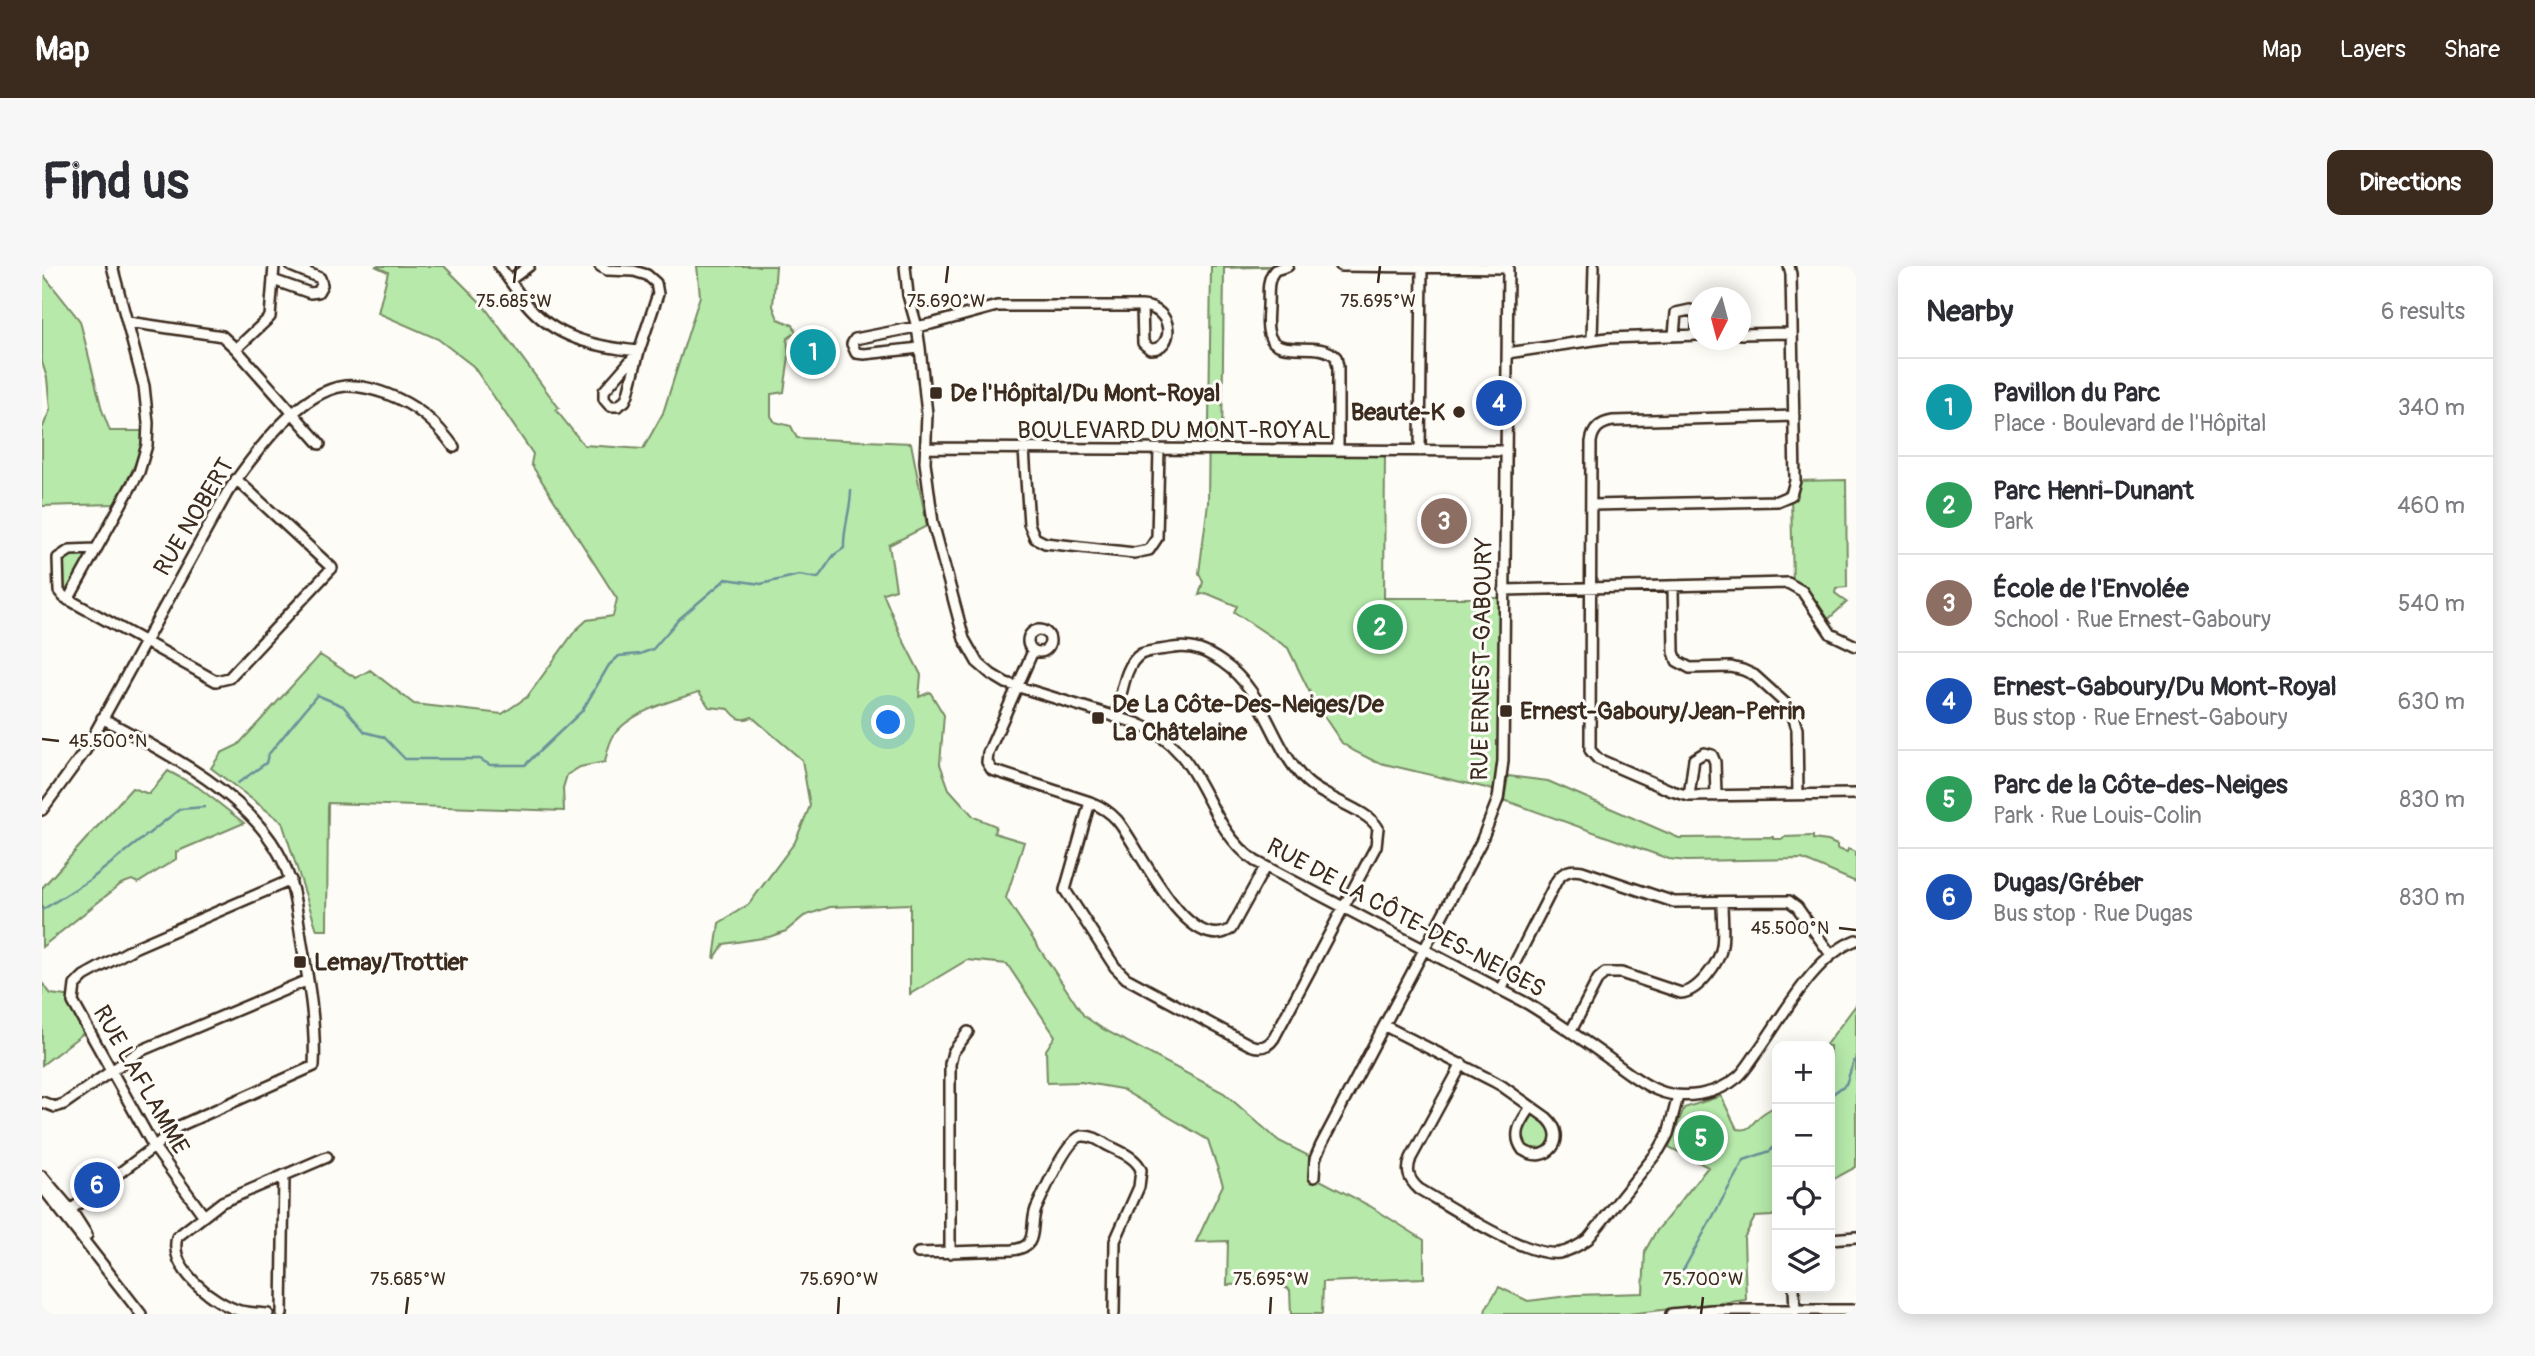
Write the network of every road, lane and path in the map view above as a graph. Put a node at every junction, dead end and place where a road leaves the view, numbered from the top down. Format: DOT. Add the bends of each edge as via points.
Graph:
graph roads {
  1 [pos="113,266"];
  2 [pos="274,266"];
  3 [pos="291,266"];
  4 [pos="499,266"];
  5 [pos="529,266"];
  6 [pos="600,266"];
  7 [pos="905,266"];
  8 [pos="1288,266"];
  9 [pos="1341,266"];
  10 [pos="1422,266"];
  11 [pos="1594,266"];
  12 [pos="1789,266"];
  13 [pos="1508,267"];
  14 [pos="274,280"];
  15 [pos="510,280"];
  16 [pos="1142,306"];
  17 [pos="1688,310"];
  18 [pos="128,323"];
  19 [pos="917,327"];
  20 [pos="1791,333"];
  21 [pos="1751,334"];
  22 [pos="1674,335"];
  23 [pos="1688,335"];
  24 [pos="1592,339"];
  25 [pos="920,348"];
  26 [pos="236,349"];
  27 [pos="639,351"];
  28 [pos="1508,353"];
  29 [pos="293,414"];
  30 [pos="1794,416"];
  31 [pos="320,444"];
  32 [pos="454,447"];
  33 [pos="927,449"];
  34 [pos="1024,449"];
  35 [pos="1159,449"];
  36 [pos="1338,450"];
  37 [pos="1420,451"];
  38 [pos="1505,451"];
  39 [pos="236,479"];
  40 [pos="1592,505"];
  41 [pos="96,549"];
  42 [pos="1673,587"];
  43 [pos="1590,588"];
  44 [pos="1504,590"];
  45 [pos="68,600"];
  46 [pos="144,642"];
  47 [pos="1856,646"];
  48 [pos="1033,651"];
  49 [pos="1015,687"];
  50 [pos="1115,717"];
  51 [pos="102,718"];
  52 [pos="1798,794"];
  53 [pos="1689,796"];
  54 [pos="1716,796"];
  55 [pos="1856,796"];
  56 [pos="1090,802"];
  57 [pos="42,810"];
  58 [pos="1265,867"];
  59 [pos="290,880"];
  60 [pos="1722,902"];
  61 [pos="1343,908"];
  62 [pos="1856,940"];
  63 [pos="1424,950"];
  64 [pos="1831,954"];
  65 [pos="309,980"];
  66 [pos="1501,990"];
  67 [pos="1385,1026"];
  68 [pos="1570,1031"];
  69 [pos="968,1032"];
  70 [pos="1462,1064"];
  71 [pos="111,1071"];
  72 [pos="1678,1096"];
  73 [pos="42,1102"];
  74 [pos="1531,1107"];
  75 [pos="154,1147"];
  76 [pos="327,1157"];
  77 [pos="284,1175"];
  78 [pos="42,1176"];
  79 [pos="1314,1177"];
  80 [pos="42,1187"];
  81 [pos="68,1212"];
  82 [pos="204,1216"];
  83 [pos="1856,1237"];
  84 [pos="1835,1239"];
  85 [pos="918,1253"];
  86 [pos="950,1253"];
  87 [pos="1794,1293"];
  88 [pos="1856,1310"];
  89 [pos="1795,1311"];
  90 [pos="141,1314"];
  91 [pos="268,1314"];
  92 [pos="282,1314"];
  93 [pos="1114,1314"];
  94 [pos="1671,1314"];
  1 -- 18 [label="street"];
  2 -- 14 [label="street"];
  3 -- 14 [label="street" via="320,278 318,292"];
  4 -- 15 [label="street"];
  5 -- 15 [label="street"];
  6 -- 27 [label="street" via="640,272 656,283 658,299"];
  7 -- 19 [label="street, RUE DE LA CÔTE-DES-NEIGES"];
  8 -- 36 [label="street" via="1275,270 1270,278 1269,335 1282,347 1323,348 1336,357"];
  9 -- 10 [label="street"];
  10 -- 13 [label="street"];
  10 -- 37 [label="street"];
  11 -- 24 [label="street"];
  12 -- 20 [label="street"];
  13 -- 28 [label="street, RUE ERNEST-GABOURY"];
  14 -- 26 [label="street" via="270,317"];
  15 -- 27 [label="street" via="533,311 568,336"];
  16 -- 16 [label="street" via="1157,308 1164,316 1167,337 1159,348 1143,344"];
  16 -- 19 [label="street" via="997,306"];
  17 -- 22 [label="street" via="1676,313"];
  18 -- 26 [label="street" via="216,335"];
  18 -- 41 [label="street" via="144,386 147,445 139,472"];
  19 -- 25 [label="street, RUE DE LA CÔTE-DES-NEIGES"];
  19 -- 25 [label="street" via="855,339 852,344 856,352 864,354"];
  20 -- 21 [label="street"];
  20 -- 30 [label="street"];
  22 -- 23 [label="street"];
  22 -- 24 [label="street"];
  24 -- 28 [label="street"];
  25 -- 33 [label="street, RUE DE LA CÔTE-DES-NEIGES"];
  26 -- 29 [label="street"];
  27 -- 27 [label="street" via="604,391 610,406 625,401"];
  28 -- 38 [label="street, RUE ERNEST-GABOURY"];
  29 -- 31 [label="street"];
  29 -- 32 [label="street, RUE NOBERT" via="327,390 367,387 424,413"];
  29 -- 39 [label="street, RUE NOBERT"];
  30 -- 40 [label="street" via="1601,424 1592,436"];
  30 -- 40 [label="street" via="1795,487 1786,498"];
  33 -- 34 [label="street, BOULEVARD DU MONT-ROYAL"];
  33 -- 49 [label="street, RUE DE LA CÔTE-DES-NEIGES" via="933,523 964,639 984,669"];
  34 -- 35 [label="street, BOULEVARD DU MONT-ROYAL"];
  34 -- 35 [label="street" via="1035,538 1134,553 1149,550 1157,538"];
  35 -- 36 [label="street, BOULEVARD DU MONT-ROYAL"];
  36 -- 37 [label="street, BOULEVARD DU MONT-ROYAL"];
  37 -- 38 [label="street, BOULEVARD DU MONT-ROYAL"];
  38 -- 44 [label="street, RUE ERNEST-GABOURY"];
  39 -- 46 [label="street, RUE NOBERT"];
  39 -- 46 [label="street" via="332,568 224,681 216,681"];
  40 -- 43 [label="street"];
  41 -- 45 [label="street"];
  41 -- 45 [label="street" via="70,550 58,558 59,591"];
  42 -- 43 [label="street"];
  42 -- 47 [label="street" via="1793,584 1831,634"];
  42 -- 52 [label="street" via="1677,661 1690,667 1743,670 1790,710 1797,729"];
  43 -- 44 [label="street"];
  43 -- 53 [label="street" via="1591,754"];
  44 -- 63 [label="street, RUE ERNEST-GABOURY" via="1503,761 1498,799 1481,842"];
  45 -- 46 [label="street"];
  46 -- 51 [label="street, RUE NOBERT"];
  48 -- 49 [label="street"];
  49 -- 50 [label="street, RUE DE LA CÔTE-DES-NEIGES"];
  49 -- 56 [label="street" via="988,752 989,766 996,773"];
  50 -- 58 [label="street, RUE DE LA CÔTE-DES-NEIGES" via="1154,731 1174,746 1233,840"];
  50 -- 61 [label="street" via="1129,669 1143,654 1192,647 1210,653 1237,673 1304,779 1378,828 1376,846"];
  51 -- 57 [label="street, RUE NOBERT" via="85,751"];
  51 -- 59 [label="street" via="178,759 214,785 264,831"];
  52 -- 54 [label="street"];
  52 -- 55 [label="street"];
  53 -- 54 [label="street"];
  53 -- 54 [label="street" via="1694,759 1704,753 1712,755 1715,762"];
  56 -- 58 [label="street" via="1122,825 1178,911 1211,933 1231,929"];
  56 -- 61 [label="street" via="1066,886 1068,897 1126,978 1250,1045 1264,1047 1275,1038"];
  58 -- 61 [label="street, RUE DE LA CÔTE-DES-NEIGES"];
  59 -- 65 [label="street"];
  59 -- 71 [label="street, RUE LAFLAMME" via="136,947 79,980 74,1002"];
  60 -- 64 [label="street" via="1793,903"];
  60 -- 66 [label="street" via="1667,901 1582,872 1566,871 1557,880"];
  60 -- 68 [label="street" via="1721,952 1698,987 1681,993 1621,972 1605,973"];
  61 -- 63 [label="street, RUE DE LA CÔTE-DES-NEIGES"];
  62 -- 64 [label="street"];
  63 -- 66 [label="street, RUE DE LA CÔTE-DES-NEIGES"];
  63 -- 67 [label="street, RUE ERNEST-GABOURY"];
  64 -- 72 [label="street" via="1737,1077 1709,1092"];
  65 -- 71 [label="street" via="140,1051"];
  65 -- 75 [label="street" via="314,1066 186,1121"];
  66 -- 68 [label="street, RUE DE LA CÔTE-DES-NEIGES"];
  67 -- 70 [label="street"];
  67 -- 79 [label="street, RUE ERNEST-GABOURY" via="1321,1145"];
  68 -- 72 [label="street, RUE DE LA CÔTE-DES-NEIGES" via="1641,1081"];
  69 -- 86 [label="street" via="950,1064"];
  70 -- 72 [label="street" via="1410,1158 1409,1178 1419,1189 1523,1247 1544,1252 1559,1253 1588,1238 1659,1150"];
  70 -- 74 [label="street"];
  71 -- 73 [label="street" via="59,1106"];
  71 -- 75 [label="street, RUE LAFLAMME"];
  74 -- 74 [label="street" via="1550,1121 1557,1133 1552,1148 1540,1155 1523,1150 1517,1136"];
  75 -- 81 [label="street"];
  75 -- 82 [label="street, RUE LAFLAMME"];
  76 -- 77 [label="street"];
  77 -- 82 [label="street" via="222,1202"];
  77 -- 92 [label="street"];
  78 -- 81 [label="street"];
  80 -- 81 [label="street"];
  81 -- 90 [label="street"];
  82 -- 91 [label="street" via="177,1237 176,1256 186,1273 240,1311"];
  83 -- 84 [label="street"];
  85 -- 86 [label="street"];
  86 -- 93 [label="street" via="1025,1247 1031,1240 1036,1209 1068,1146 1079,1137 1096,1138 1132,1158 1141,1170 1139,1187 1115,1241"];
  87 -- 89 [label="street"];
  88 -- 89 [label="street"];
  89 -- 94 [label="street"];
}
